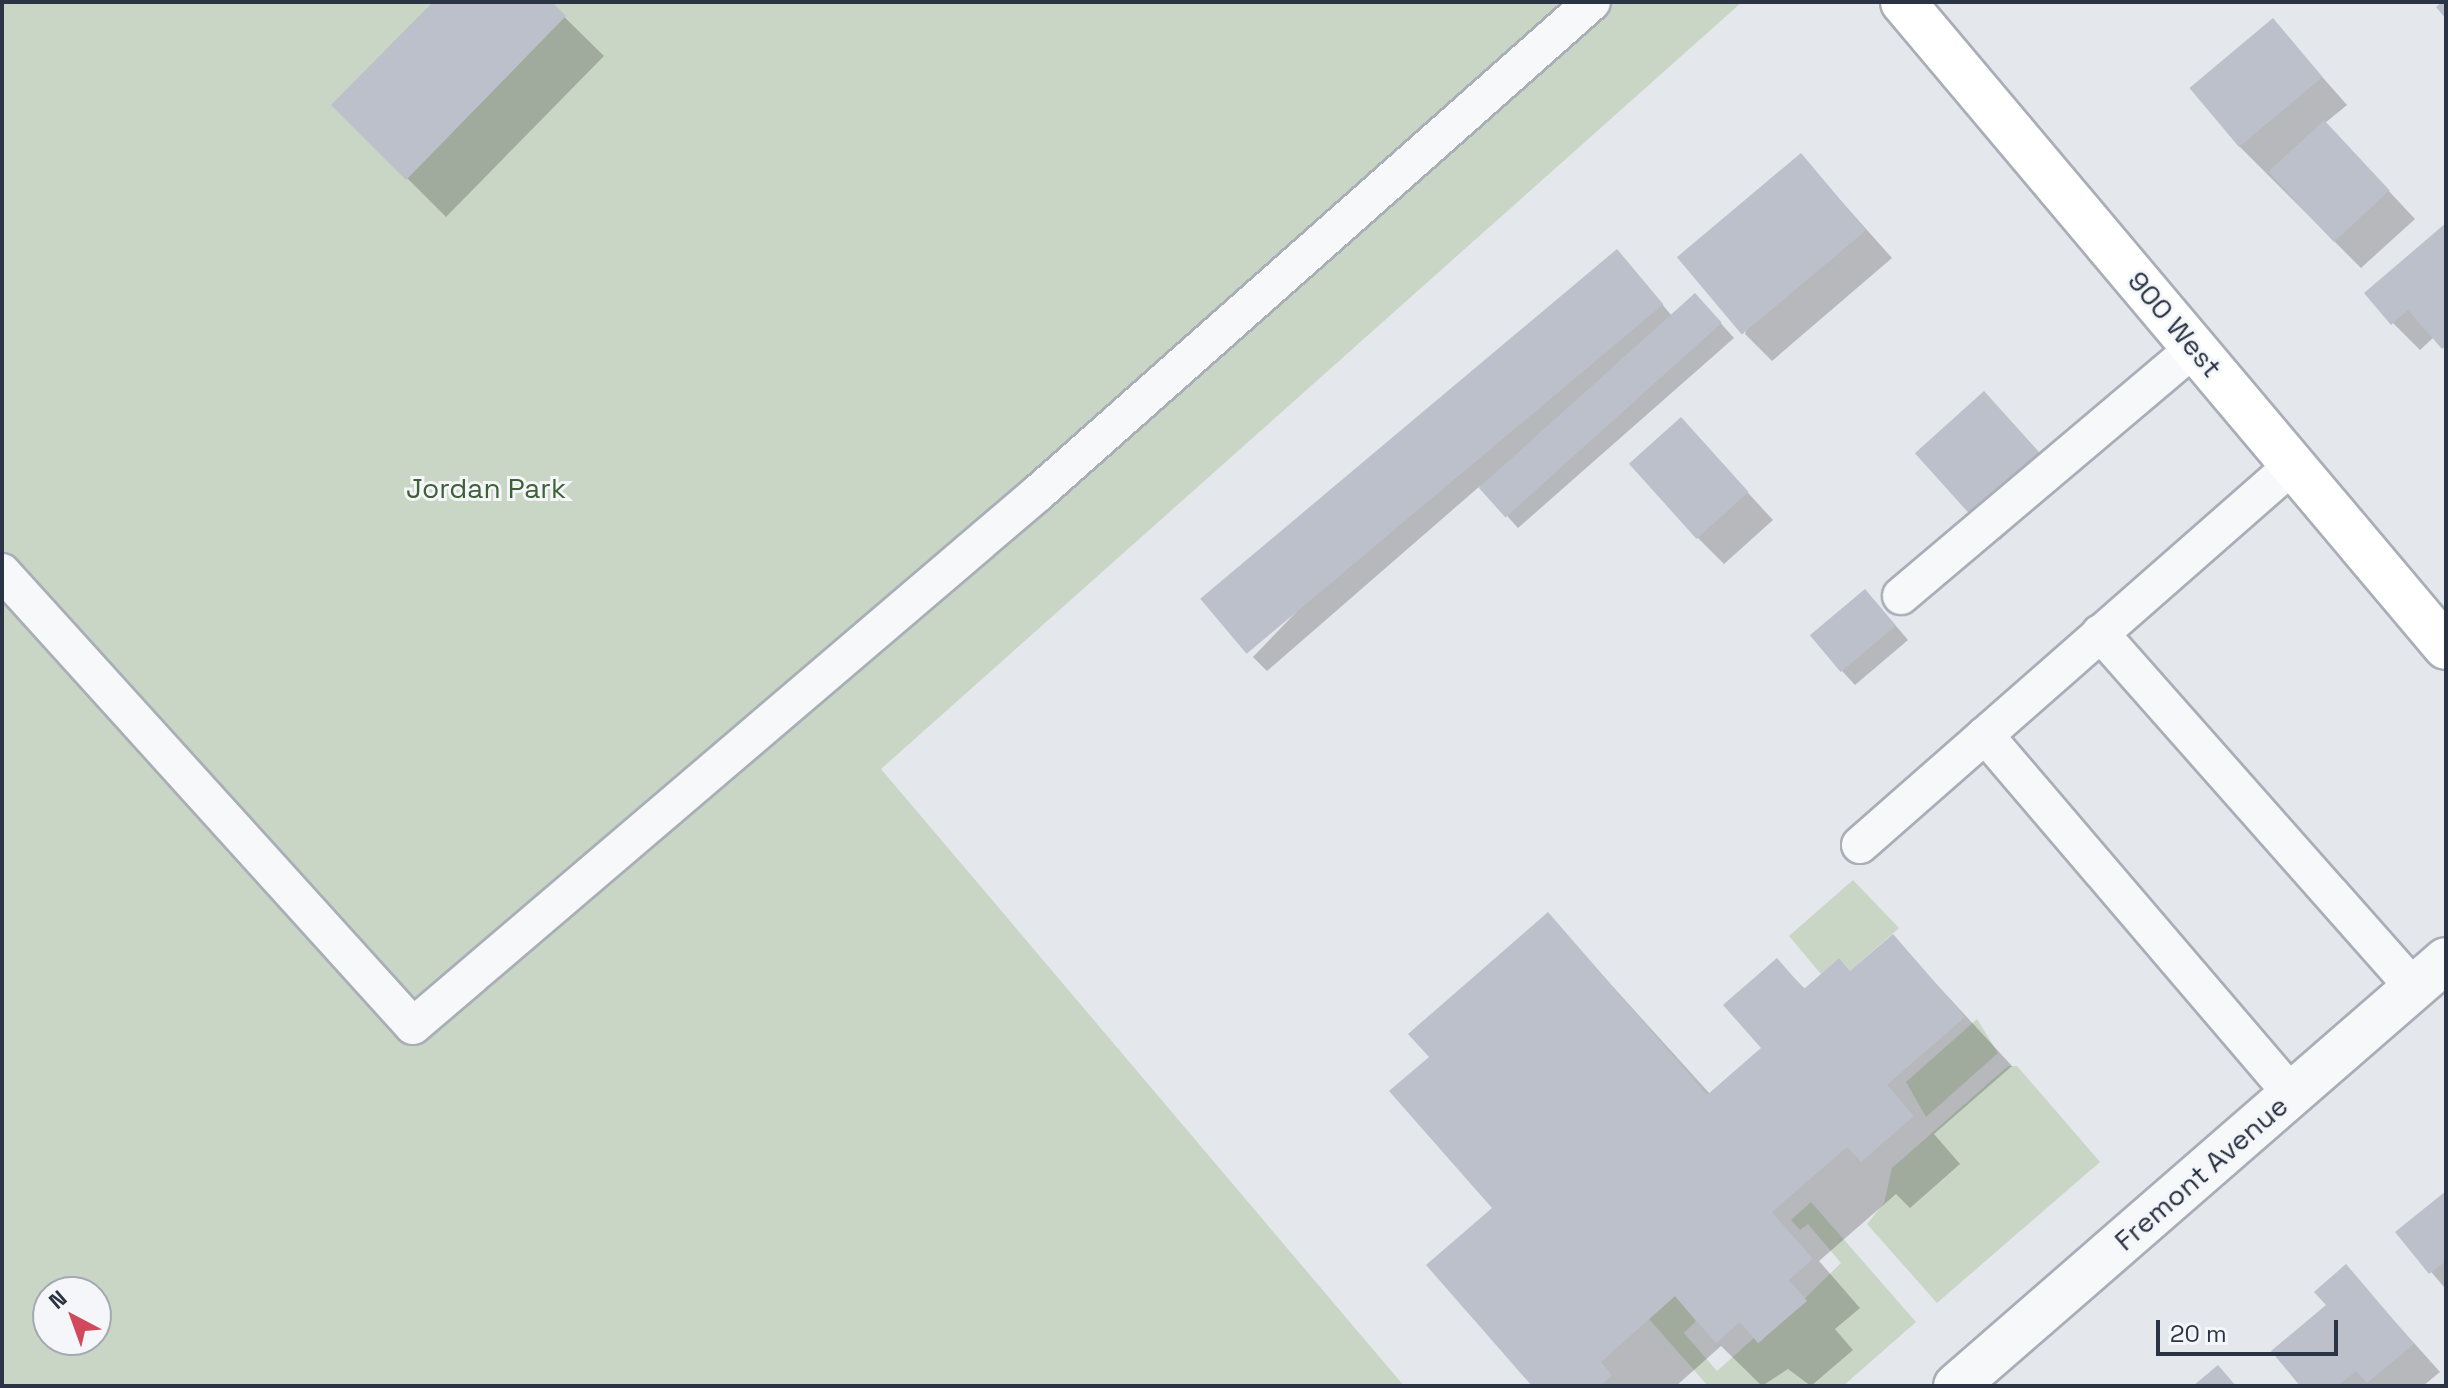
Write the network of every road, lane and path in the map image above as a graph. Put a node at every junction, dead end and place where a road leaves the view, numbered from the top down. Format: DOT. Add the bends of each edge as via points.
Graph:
graph roads {
  1 [pos="1592,2"];
  2 [pos="1903,2"];
  3 [pos="2194,348"];
  4 [pos="2293,465"];
  5 [pos="2,572"];
  6 [pos="1901,596"];
  7 [pos="2100,633"];
  8 [pos="2446,647"];
  9 [pos="1985,735"];
  10 [pos="1860,845"];
  11 [pos="2446,960"];
  12 [pos="2414,988"];
  13 [pos="2292,1094"];
  14 [pos="1956,1386"];
  1 -- 5 [label="lane" via="1038,493 413,1026"];
  2 -- 3 [label="main road, 900 West"];
  3 -- 4 [label="main road, 900 West"];
  3 -- 6 [label="lane"];
  4 -- 7 [label="lane"];
  4 -- 8 [label="main road, 900 West"];
  7 -- 9 [label="lane"];
  7 -- 12 [label="lane"];
  9 -- 10 [label="lane"];
  9 -- 13 [label="lane"];
  11 -- 12 [label="street, Fremont Avenue"];
  12 -- 13 [label="street, Fremont Avenue"];
  13 -- 14 [label="street, Fremont Avenue"];
}
